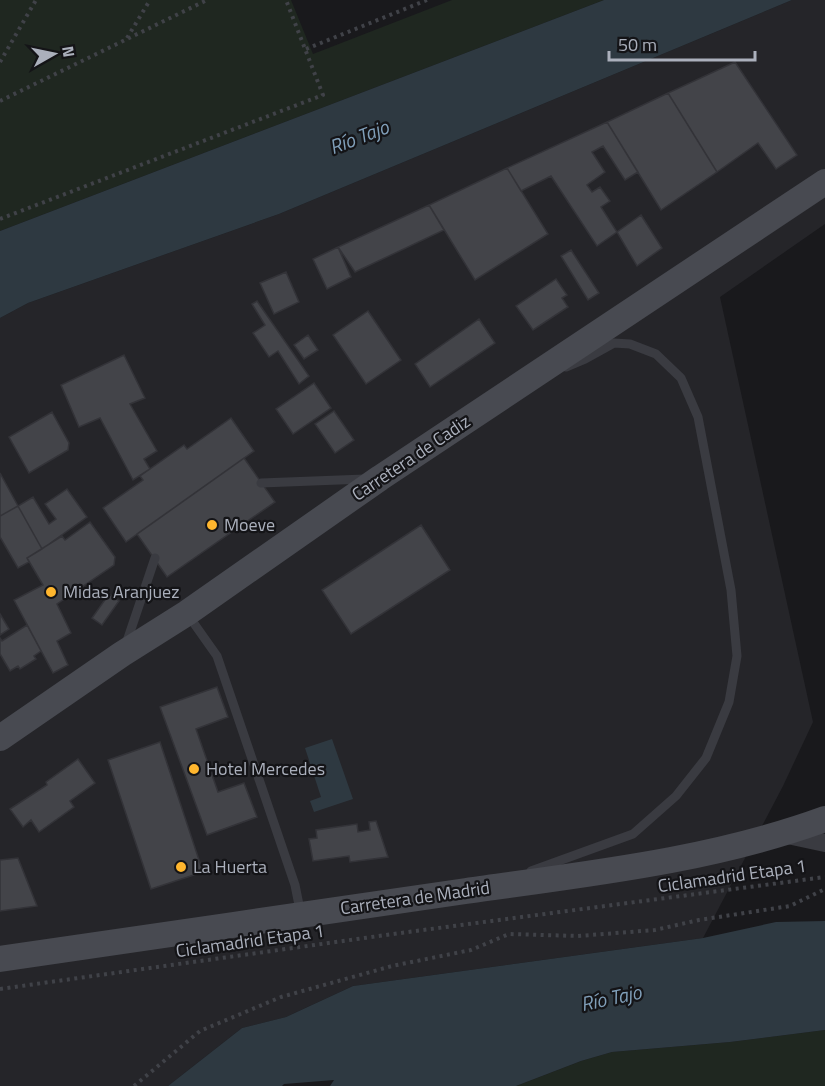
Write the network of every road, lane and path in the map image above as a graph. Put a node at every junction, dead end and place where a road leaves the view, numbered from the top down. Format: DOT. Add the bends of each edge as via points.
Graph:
graph roads {
  1 [pos="36,0"];
  2 [pos="150,0"];
  3 [pos="207,0"];
  4 [pos="286,0"];
  5 [pos="427,0"];
  6 [pos="127,39"];
  7 [pos="306,49"];
  8 [pos="0,62"];
  9 [pos="0,101"];
  10 [pos="825,182"];
  11 [pos="0,219"];
  12 [pos="520,386"];
  13 [pos="380,478"];
  14 [pos="261,483"];
  15 [pos="155,558"];
  16 [pos="187,613"];
  17 [pos="122,654"];
  18 [pos="0,738"];
  19 [pos="825,819"];
  20 [pos="783,834"];
  21 [pos="825,843"];
  22 [pos="825,877"];
  23 [pos="484,888"];
  24 [pos="825,890"];
  25 [pos="301,915"];
  26 [pos="0,959"];
  27 [pos="0,989"];
  28 [pos="134,1086"];
  1 -- 8 [label="path"];
  2 -- 6 [label="path"];
  3 -- 6 [label="path"];
  4 -- 7 [label="path"];
  5 -- 7 [label="path"];
  6 -- 9 [label="path"];
  7 -- 11 [label="path" via="323,95"];
  10 -- 12 [label="main road, Carretera de Cadiz"];
  12 -- 13 [label="main road, Carretera de Cadiz"];
  12 -- 23 [label="lane" via="614,343 630,344 656,354 681,378 698,417 731,590 737,656 729,702 706,758 676,796 633,834"];
  13 -- 14 [label="lane"];
  13 -- 16 [label="main road, Carretera de Cadiz"];
  15 -- 17 [label="lane"];
  16 -- 17 [label="main road, Carretera de Cadiz"];
  16 -- 25 [label="lane" via="216,656 295,885"];
  17 -- 18 [label="main road, Carretera de Cadiz"];
  19 -- 20 [label="main road, Carretera de Madrid"];
  20 -- 21 [label="street"];
  20 -- 23 [label="main road, Carretera de Madrid" via="603,871"];
  22 -- 27 [label="path, Ciclamadrid Etapa 1"];
  23 -- 25 [label="main road, Carretera de Madrid"];
  24 -- 28 [label="path" via="790,906 655,930 578,936 509,934 471,950 392,966 281,997 200,1031"];
  25 -- 26 [label="main road, Carretera de Madrid"];
}
